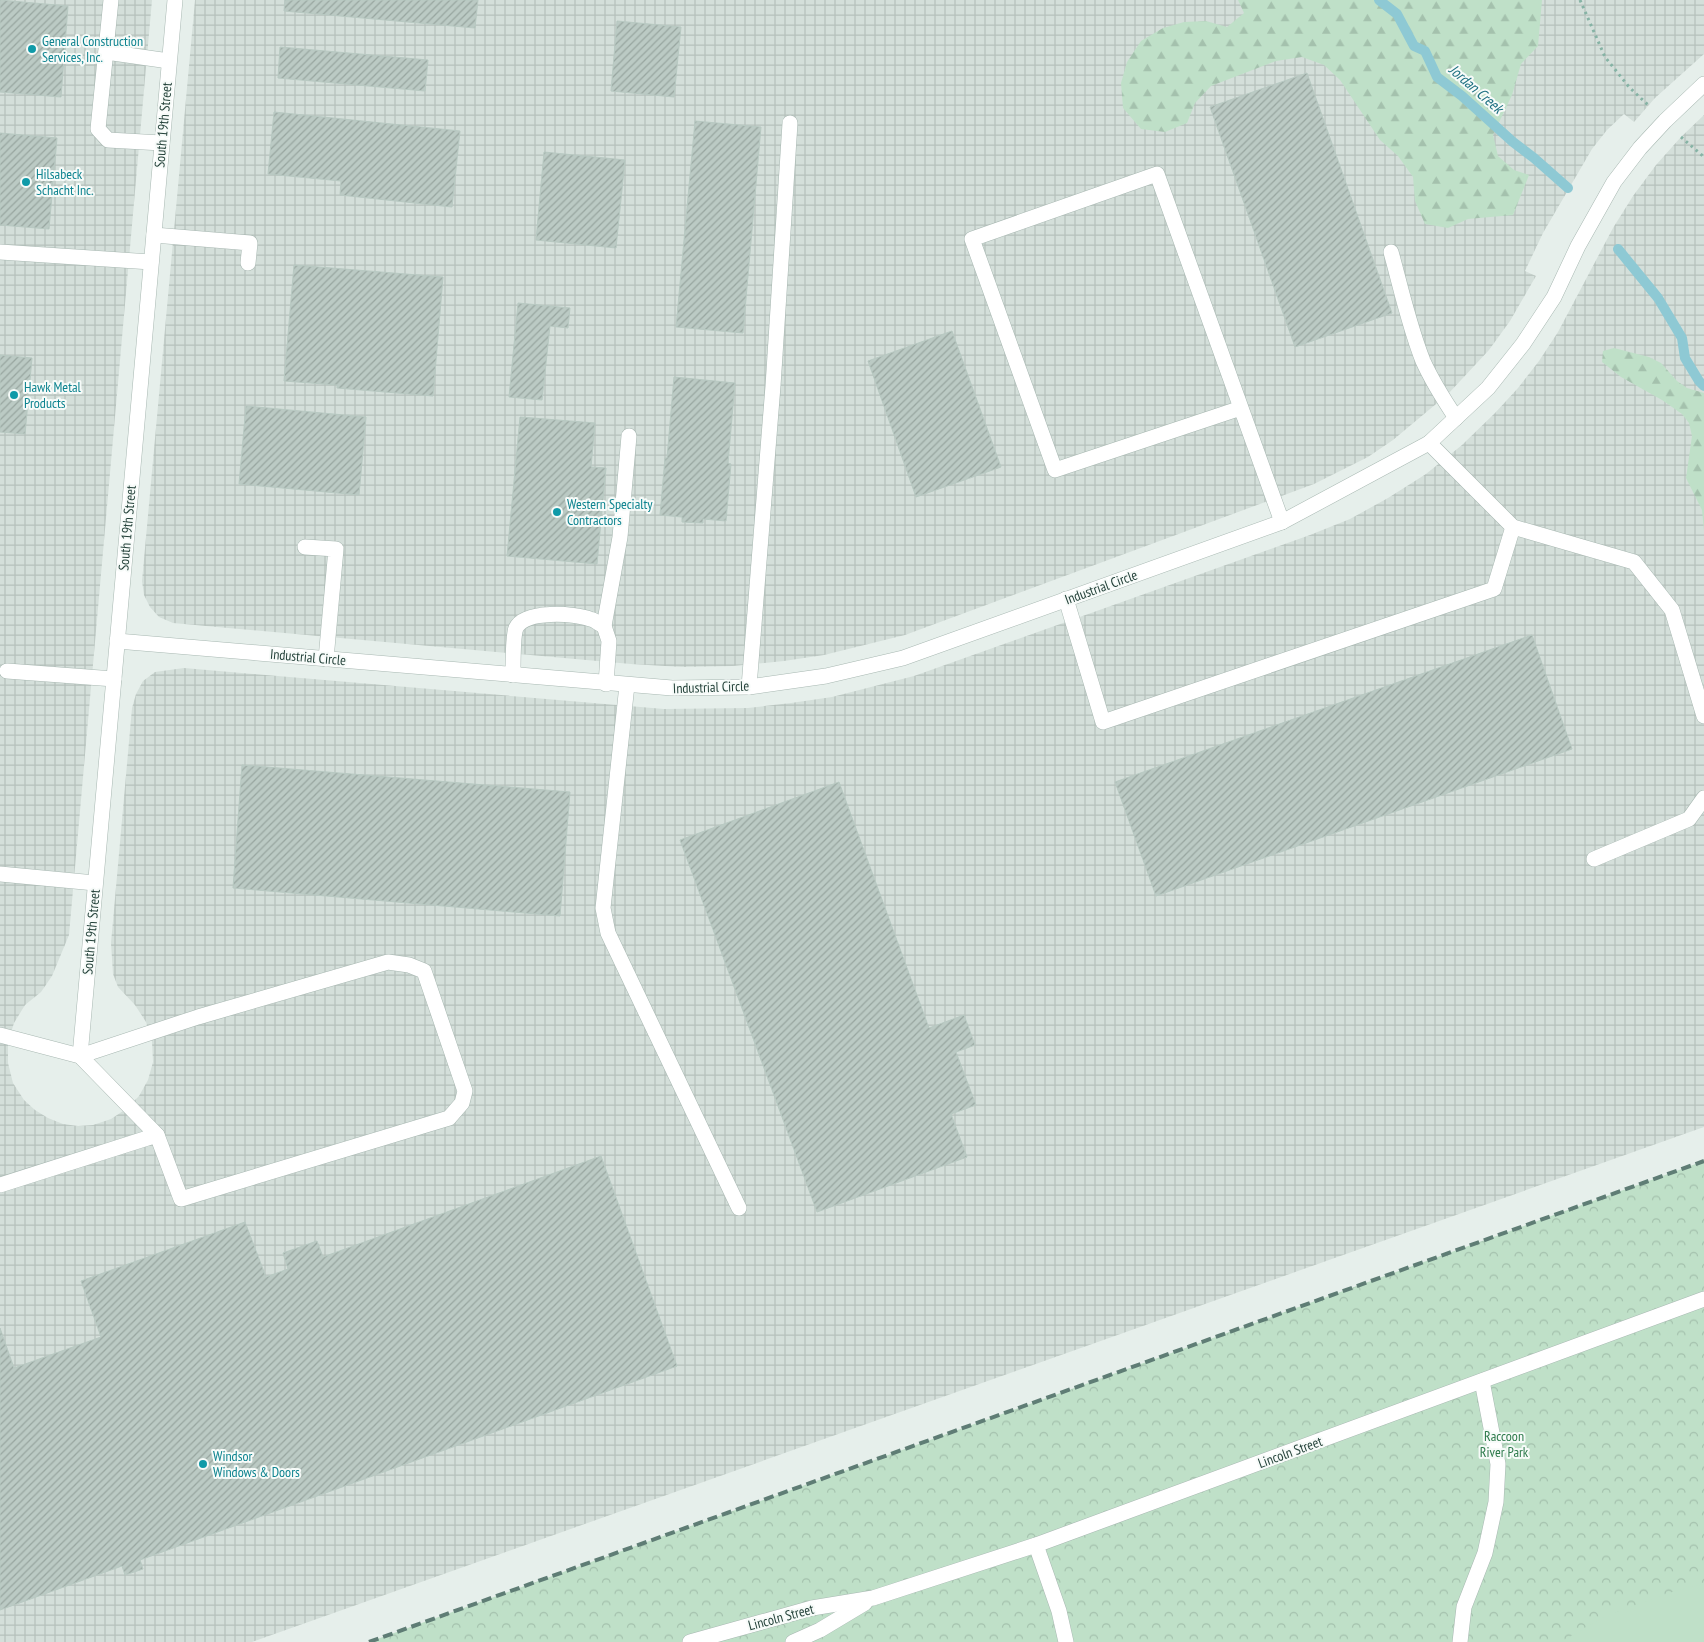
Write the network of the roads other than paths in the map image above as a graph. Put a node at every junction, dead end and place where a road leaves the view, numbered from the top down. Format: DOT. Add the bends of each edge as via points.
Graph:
graph roads {
  1 [pos="111,0"];
  2 [pos="174,0"];
  3 [pos="106,52"];
  4 [pos="169,61"];
  5 [pos="1704,84"];
  6 [pos="790,123"];
  7 [pos="162,143"];
  8 [pos="154,235"];
  9 [pos="0,252"];
  10 [pos="1391,252"];
  11 [pos="151,262"];
  12 [pos="248,263"];
  13 [pos="1242,408"];
  14 [pos="1456,418"];
  15 [pos="628,436"];
  16 [pos="1429,443"];
  17 [pos="1282,522"];
  18 [pos="1513,527"];
  19 [pos="305,547"];
  20 [pos="1066,600"];
  21 [pos="604,626"];
  22 [pos="117,641"];
  23 [pos="326,659"];
  24 [pos="7,671"];
  25 [pos="513,675"];
  26 [pos="114,679"];
  27 [pos="606,684"];
  28 [pos="626,685"];
  29 [pos="749,687"];
  30 [pos="1704,716"];
  31 [pos="1704,798"];
  32 [pos="1594,859"];
  33 [pos="0,874"];
  34 [pos="95,883"];
  35 [pos="0,1035"];
  36 [pos="80,1056"];
  37 [pos="157,1135"];
  38 [pos="0,1185"];
  39 [pos="739,1208"];
  40 [pos="1704,1299"];
  41 [pos="1482,1381"];
  42 [pos="1036,1545"];
  43 [pos="873,1598"];
  44 [pos="690,1642"];
  45 [pos="793,1642"];
  46 [pos="1066,1642"];
  47 [pos="1460,1642"];
  1 -- 3 [label="street"];
  2 -- 4 [label="street, South 19th Street"];
  3 -- 4 [label="street"];
  3 -- 7 [label="street" via="98,129 108,140"];
  4 -- 7 [label="street, South 19th Street"];
  5 -- 14 [label="street, Industrial Circle" via="1652,135 1614,182 1554,296 1523,344 1488,388"];
  6 -- 29 [label="street"];
  7 -- 8 [label="street, South 19th Street"];
  8 -- 11 [label="street, South 19th Street"];
  8 -- 12 [label="street" via="250,243"];
  9 -- 11 [label="street"];
  10 -- 14 [label="street" via="1406,312 1424,362"];
  11 -- 22 [label="street, South 19th Street"];
  13 -- 13 [label="street" via="1157,174 972,238 1055,470"];
  13 -- 17 [label="street"];
  14 -- 16 [label="street, Industrial Circle"];
  15 -- 21 [label="street" via="620,538"];
  16 -- 17 [label="street, Industrial Circle"];
  16 -- 18 [label="street"];
  17 -- 20 [label="street, Industrial Circle"];
  18 -- 20 [label="street" via="1494,589 1103,722"];
  18 -- 30 [label="street" via="1634,562 1672,610"];
  19 -- 23 [label="street" via="336,549"];
  20 -- 29 [label="street, Industrial Circle" via="903,658 826,676"];
  21 -- 25 [label="street" via="590,618 564,615 543,614 525,618 516,628"];
  21 -- 27 [label="street" via="609,641"];
  22 -- 23 [label="street, Industrial Circle"];
  22 -- 26 [label="street, South 19th Street"];
  23 -- 25 [label="street, Industrial Circle"];
  24 -- 26 [label="street"];
  25 -- 27 [label="street, Industrial Circle"];
  26 -- 34 [label="street, South 19th Street"];
  27 -- 28 [label="street, Industrial Circle"];
  28 -- 29 [label="street, Industrial Circle"];
  28 -- 39 [label="street" via="603,908 608,933"];
  31 -- 32 [label="street" via="1689,819"];
  33 -- 34 [label="street"];
  34 -- 36 [label="street, South 19th Street"];
  35 -- 36 [label="street"];
  36 -- 37 [label="street"];
  36 -- 37 [label="street" via="198,1017 388,962 409,964 424,971 465,1091 462,1103 449,1118 181,1198"];
  37 -- 38 [label="street"];
  40 -- 41 [label="street, Lincoln Street"];
  41 -- 42 [label="street, Lincoln Street"];
  41 -- 47 [label="street" via="1498,1464 1496,1502 1485,1553 1464,1607"];
  42 -- 43 [label="street, Lincoln Street"];
  42 -- 46 [label="street"];
  43 -- 44 [label="street, Lincoln Street" via="812,1608"];
  43 -- 45 [label="street, Lincoln Street"];
}
